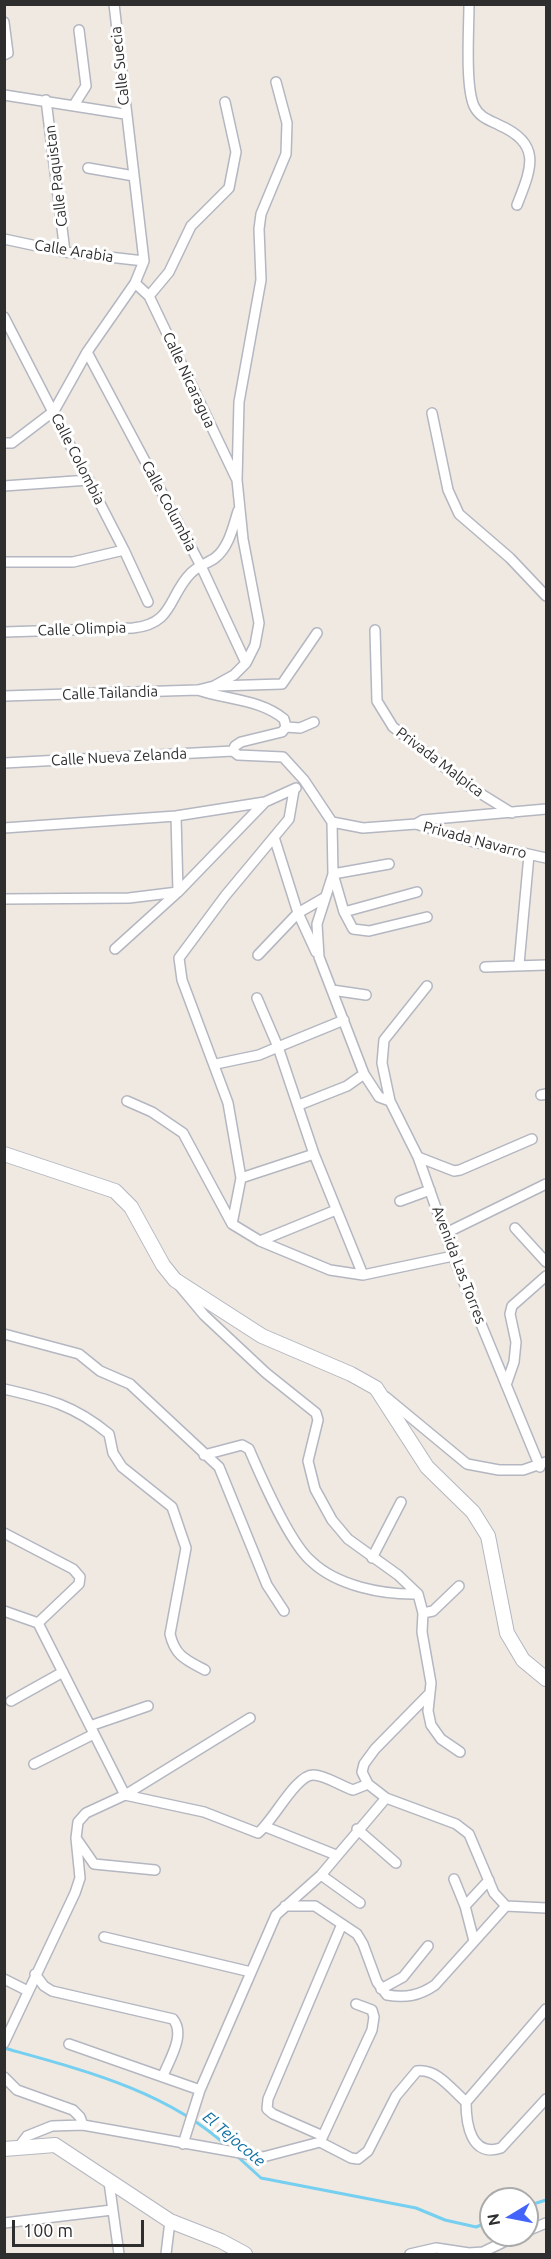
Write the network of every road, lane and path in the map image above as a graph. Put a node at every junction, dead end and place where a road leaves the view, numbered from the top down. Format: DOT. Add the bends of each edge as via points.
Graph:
graph roads {
  1 [pos="114,4"];
  2 [pos="469,4"];
  3 [pos="4,22"];
  4 [pos="79,30"];
  5 [pos="4,55"];
  6 [pos="276,82"];
  7 [pos="4,95"];
  8 [pos="46,100"];
  9 [pos="225,102"];
  10 [pos="74,105"];
  11 [pos="125,114"];
  12 [pos="88,168"];
  13 [pos="134,176"];
  14 [pos="518,205"];
  15 [pos="4,239"];
  16 [pos="65,252"];
  17 [pos="144,261"];
  18 [pos="135,283"];
  19 [pos="149,296"];
  20 [pos="4,317"];
  21 [pos="87,352"];
  22 [pos="54,411"];
  23 [pos="432,413"];
  24 [pos="8,443"];
  25 [pos="89,480"];
  26 [pos="237,480"];
  27 [pos="4,486"];
  28 [pos="239,506"];
  29 [pos="124,549"];
  30 [pos="4,562"];
  31 [pos="201,566"];
  32 [pos="546,596"];
  33 [pos="148,602"];
  34 [pos="375,630"];
  35 [pos="4,632"];
  36 [pos="317,633"];
  37 [pos="246,663"];
  38 [pos="214,686"];
  39 [pos="198,690"];
  40 [pos="4,696"];
  41 [pos="314,722"];
  42 [pos="286,727"];
  43 [pos="233,751"];
  44 [pos="4,763"];
  45 [pos="304,780"];
  46 [pos="294,790"];
  47 [pos="265,802"];
  48 [pos="546,809"];
  49 [pos="512,813"];
  50 [pos="176,816"];
  51 [pos="333,822"];
  52 [pos="416,824"];
  53 [pos="4,828"];
  54 [pos="274,837"];
  55 [pos="529,855"];
  56 [pos="546,858"];
  57 [pos="389,864"];
  58 [pos="333,874"];
  59 [pos="178,892"];
  60 [pos="417,892"];
  61 [pos="324,898"];
  62 [pos="4,899"];
  63 [pos="344,912"];
  64 [pos="298,913"];
  65 [pos="427,917"];
  66 [pos="115,949"];
  67 [pos="258,955"];
  68 [pos="319,957"];
  69 [pos="519,964"];
  70 [pos="546,965"];
  71 [pos="486,967"];
  72 [pos="427,986"];
  73 [pos="332,990"];
  74 [pos="366,995"];
  75 [pos="257,998"];
  76 [pos="344,1020"];
  77 [pos="278,1047"];
  78 [pos="216,1064"];
  79 [pos="364,1074"];
  80 [pos="127,1101"];
  81 [pos="390,1101"];
  82 [pos="299,1105"];
  83 [pos="532,1139"];
  84 [pos="4,1154"];
  85 [pos="314,1154"];
  86 [pos="418,1157"];
  87 [pos="241,1179"];
  88 [pos="546,1184"];
  89 [pos="430,1190"];
  90 [pos="400,1201"];
  91 [pos="336,1210"];
  92 [pos="232,1224"];
  93 [pos="515,1228"];
  94 [pos="446,1233"];
  95 [pos="260,1241"];
  96 [pos="453,1256"];
  97 [pos="546,1262"];
  98 [pos="363,1275"];
  99 [pos="546,1276"];
  100 [pos="175,1280"];
  101 [pos="4,1334"];
  102 [pos="506,1385"];
  103 [pos="376,1388"];
  104 [pos="4,1389"];
  105 [pos="204,1455"];
  106 [pos="543,1465"];
  107 [pos="401,1502"];
  108 [pos="4,1533"];
  109 [pos="372,1558"];
  110 [pos="459,1586"];
  111 [pos="418,1594"];
  112 [pos="4,1611"];
  113 [pos="284,1611"];
  114 [pos="423,1613"];
  115 [pos="38,1623"];
  116 [pos="205,1670"];
  117 [pos="63,1672"];
  118 [pos="546,1680"];
  119 [pos="429,1694"];
  120 [pos="11,1701"];
  121 [pos="148,1706"];
  122 [pos="250,1718"];
  123 [pos="92,1730"];
  124 [pos="460,1752"];
  125 [pos="34,1764"];
  126 [pos="368,1784"];
  127 [pos="125,1795"];
  128 [pos="386,1798"];
  129 [pos="266,1827"];
  130 [pos="357,1829"];
  131 [pos="76,1838"];
  132 [pos="336,1855"];
  133 [pos="396,1863"];
  134 [pos="155,1870"];
  135 [pos="321,1875"];
  136 [pos="454,1879"];
  137 [pos="489,1880"];
  138 [pos="360,1904"];
  139 [pos="285,1906"];
  140 [pos="465,1906"];
  141 [pos="506,1906"];
  142 [pos="546,1908"];
  143 [pos="342,1924"];
  144 [pos="104,1937"];
  145 [pos="474,1941"];
  146 [pos="428,1946"];
  147 [pos="251,1972"];
  148 [pos="35,1974"];
  149 [pos="4,1979"];
  150 [pos="381,1989"];
  151 [pos="28,1991"];
  152 [pos="356,2004"];
  153 [pos="546,2009"];
  154 [pos="5,2042"];
  155 [pos="69,2044"];
  156 [pos="163,2076"];
  157 [pos="4,2077"];
  158 [pos="200,2090"];
  159 [pos="546,2099"];
  160 [pos="466,2102"];
  161 [pos="83,2126"];
  162 [pos="321,2139"];
  163 [pos="183,2144"];
  164 [pos="11,2148"];
  165 [pos="109,2182"];
  166 [pos="112,2210"];
  167 [pos="170,2221"];
  168 [pos="4,2223"];
  169 [pos="493,2247"];
  170 [pos="119,2254"];
  171 [pos="166,2254"];
  172 [pos="245,2254"];
  173 [pos="410,2254"];
  1 -- 11 [label="street, Calle Suecia"];
  2 -- 14 [label="street" via="473,103 486,119 515,132 531,155 530,173"];
  3 -- 5 [label="street" via="8,53"];
  4 -- 10 [label="street" via="86,86"];
  6 -- 26 [label="street" via="287,123 286,154 260,221 261,280 239,402"];
  7 -- 8 [label="street, Calle Suecia"];
  8 -- 10 [label="street, Calle Suecia"];
  8 -- 16 [label="street, Calle Paquistan"];
  9 -- 19 [label="street" via="236,152 229,188 191,226 169,272"];
  10 -- 11 [label="street, Calle Suecia"];
  11 -- 13 [label="street"];
  12 -- 13 [label="street"];
  13 -- 17 [label="street"];
  15 -- 16 [label="street, Calle Arabia"];
  16 -- 17 [label="street, Calle Arabia"];
  17 -- 18 [label="street"];
  18 -- 19 [label="street, Calle Nicaragua"];
  18 -- 21 [label="street"];
  19 -- 26 [label="street, Calle Nicaragua"];
  20 -- 22 [label="street, Calle Colombia"];
  21 -- 22 [label="street"];
  21 -- 31 [label="street, Calle Columbia"];
  22 -- 24 [label="street"];
  22 -- 25 [label="street, Calle Colombia"];
  23 -- 32 [label="street" via="448,490 459,514"];
  25 -- 27 [label="street"];
  25 -- 29 [label="street, Calle Colombia"];
  26 -- 28 [label="street"];
  28 -- 31 [label="street" via="229,539 217,556"];
  28 -- 37 [label="street" via="259,623"];
  29 -- 30 [label="street" via="73,562"];
  29 -- 33 [label="street, Calle Colombia"];
  31 -- 35 [label="street, Calle Olimpia" via="191,573 158,622 147,626"];
  31 -- 37 [label="street, Calle Columbia"];
  34 -- 49 [label="street, Privada Malpica" via="377,701 393,727 470,788"];
  36 -- 38 [label="street" via="282,684"];
  37 -- 38 [label="street"];
  38 -- 39 [label="street, Calle Tailandia"];
  39 -- 40 [label="street, Calle Tailandia"];
  39 -- 42 [label="street" via="267,709 284,719"];
  41 -- 42 [label="street" via="300,728"];
  42 -- 43 [label="street" via="282,732 241,742"];
  43 -- 44 [label="street, Calle Nueva Zelanda"];
  43 -- 45 [label="street" via="238,755 283,757"];
  45 -- 46 [label="street"];
  45 -- 51 [label="street"];
  46 -- 47 [label="street"];
  46 -- 54 [label="street" via="290,819"];
  47 -- 50 [label="street"];
  47 -- 59 [label="street"];
  48 -- 49 [label="street, Privada Malpica"];
  49 -- 52 [label="street, Privada Malpica" via="423,820"];
  50 -- 53 [label="street"];
  50 -- 59 [label="street"];
  51 -- 52 [label="street, Privada Navarro" via="363,828"];
  51 -- 58 [label="street"];
  52 -- 55 [label="street, Privada Navarro"];
  54 -- 64 [label="street"];
  54 -- 78 [label="street" via="179,958 182,980"];
  55 -- 56 [label="street, Privada Navarro"];
  55 -- 69 [label="street"];
  57 -- 58 [label="street"];
  58 -- 61 [label="street"];
  58 -- 63 [label="street"];
  59 -- 62 [label="street" via="129,898"];
  59 -- 66 [label="street"];
  60 -- 63 [label="street"];
  61 -- 64 [label="street"];
  61 -- 68 [label="street" via="316,924"];
  63 -- 65 [label="street" via="353,929 369,931"];
  64 -- 67 [label="street"];
  64 -- 68 [label="street"];
  68 -- 73 [label="street"];
  69 -- 70 [label="street"];
  69 -- 71 [label="street"];
  72 -- 81 [label="street, Avenida Las Torres" via="384,1040 382,1063"];
  73 -- 74 [label="street"];
  73 -- 76 [label="street"];
  75 -- 77 [label="street"];
  76 -- 77 [label="street"];
  76 -- 79 [label="street"];
  77 -- 78 [label="street"];
  77 -- 82 [label="street"];
  78 -- 87 [label="street" via="228,1103"];
  79 -- 81 [label="street" via="379,1097"];
  79 -- 82 [label="street" via="347,1086"];
  80 -- 92 [label="street" via="183,1133"];
  81 -- 86 [label="street, Avenida Las Torres"];
  82 -- 85 [label="street"];
  83 -- 86 [label="street" via="460,1170 453,1171"];
  84 -- 100 [label="street" via="115,1191 131,1207"];
  85 -- 87 [label="street"];
  85 -- 91 [label="street"];
  86 -- 89 [label="street, Avenida Las Torres"];
  87 -- 92 [label="street"];
  88 -- 94 [label="street"];
  89 -- 90 [label="street"];
  89 -- 94 [label="street, Avenida Las Torres"];
  91 -- 95 [label="street"];
  91 -- 98 [label="street"];
  92 -- 95 [label="street"];
  93 -- 97 [label="street"];
  94 -- 96 [label="street, Avenida Las Torres"];
  95 -- 98 [label="street" via="330,1270"];
  96 -- 98 [label="street"];
  96 -- 102 [label="street, Avenida Las Torres"];
  99 -- 102 [label="street" via="512,1306 516,1342"];
  100 -- 103 [label="street" via="262,1336"];
  100 -- 109 [label="street" via="204,1315 316,1413 318,1420 308,1461 315,1489 337,1526"];
  101 -- 105 [label="street" via="79,1354 100,1371 130,1383"];
  102 -- 106 [label="street, Avenida Las Torres"];
  103 -- 106 [label="street" via="467,1464 499,1470"];
  103 -- 118 [label="street" via="427,1467 473,1512 488,1536 507,1633 523,1660"];
  104 -- 116 [label="street" via="56,1401 93,1420 110,1434 113,1453 122,1467 172,1507 186,1548 170,1634 180,1657"];
  105 -- 111 [label="street" via="242,1445 249,1449 284,1521 310,1561 333,1577 393,1594"];
  105 -- 113 [label="street" via="219,1467 267,1585"];
  107 -- 109 [label="street"];
  108 -- 115 [label="street" via="74,1569 80,1577 79,1584"];
  109 -- 111 [label="street"];
  110 -- 114 [label="street" via="433,1611"];
  111 -- 114 [label="street"];
  112 -- 115 [label="street"];
  114 -- 119 [label="street"];
  115 -- 117 [label="street"];
  117 -- 120 [label="street"];
  117 -- 123 [label="street"];
  119 -- 124 [label="street" via="431,1725 441,1739"];
  119 -- 126 [label="street" via="364,1764 362,1772"];
  121 -- 123 [label="street"];
  122 -- 127 [label="street"];
  123 -- 125 [label="street"];
  123 -- 127 [label="street"];
  126 -- 128 [label="street"];
  126 -- 129 [label="street" via="352,1790 315,1775 308,1776 299,1782"];
  127 -- 129 [label="street" via="204,1812 258,1833"];
  127 -- 131 [label="street" via="86,1813 78,1822"];
  128 -- 130 [label="street"];
  128 -- 137 [label="street" via="456,1824 469,1834"];
  129 -- 132 [label="street"];
  130 -- 132 [label="street"];
  130 -- 133 [label="street"];
  131 -- 134 [label="street" via="94,1864"];
  131 -- 148 [label="street" via="78,1886"];
  132 -- 135 [label="street"];
  135 -- 138 [label="street"];
  135 -- 139 [label="street"];
  136 -- 140 [label="street"];
  137 -- 140 [label="street"];
  137 -- 141 [label="street"];
  139 -- 143 [label="street" via="315,1905"];
  139 -- 147 [label="street" via="276,1915"];
  140 -- 145 [label="street"];
  141 -- 142 [label="street"];
  141 -- 145 [label="street"];
  143 -- 150 [label="street" via="357,1934"];
  143 -- 162 [label="street" via="267,2100 267,2109 273,2114"];
  144 -- 147 [label="street"];
  145 -- 150 [label="street" via="423,1993 393,1996"];
  146 -- 150 [label="street" via="403,1977"];
  147 -- 158 [label="street"];
  148 -- 151 [label="street"];
  148 -- 156 [label="street" via="52,1991 174,2019 178,2037"];
  149 -- 151 [label="street"];
  151 -- 154 [label="street"];
  152 -- 162 [label="street" via="372,2010 372,2030"];
  153 -- 160 [label="street"];
  155 -- 156 [label="street"];
  156 -- 158 [label="street"];
  157 -- 161 [label="street" via="17,2090 73,2110"];
  158 -- 163 [label="street"];
  159 -- 160 [label="street" via="509,2142 501,2148 486,2150 469,2134"];
  160 -- 162 [label="street" via="436,2074 426,2069 417,2071 396,2096 363,2156 351,2158"];
  161 -- 163 [label="street"];
  161 -- 164 [label="street" via="52,2126 27,2136"];
  162 -- 163 [label="street" via="263,2157"];
  164 -- 165 [label="street" via="55,2145"];
  165 -- 166 [label="street"];
  165 -- 167 [label="street"];
  166 -- 168 [label="street"];
  166 -- 170 [label="street"];
  167 -- 171 [label="street"];
  167 -- 172 [label="street"];
  169 -- 173 [label="street" via="483,2252 436,2248"];
}
